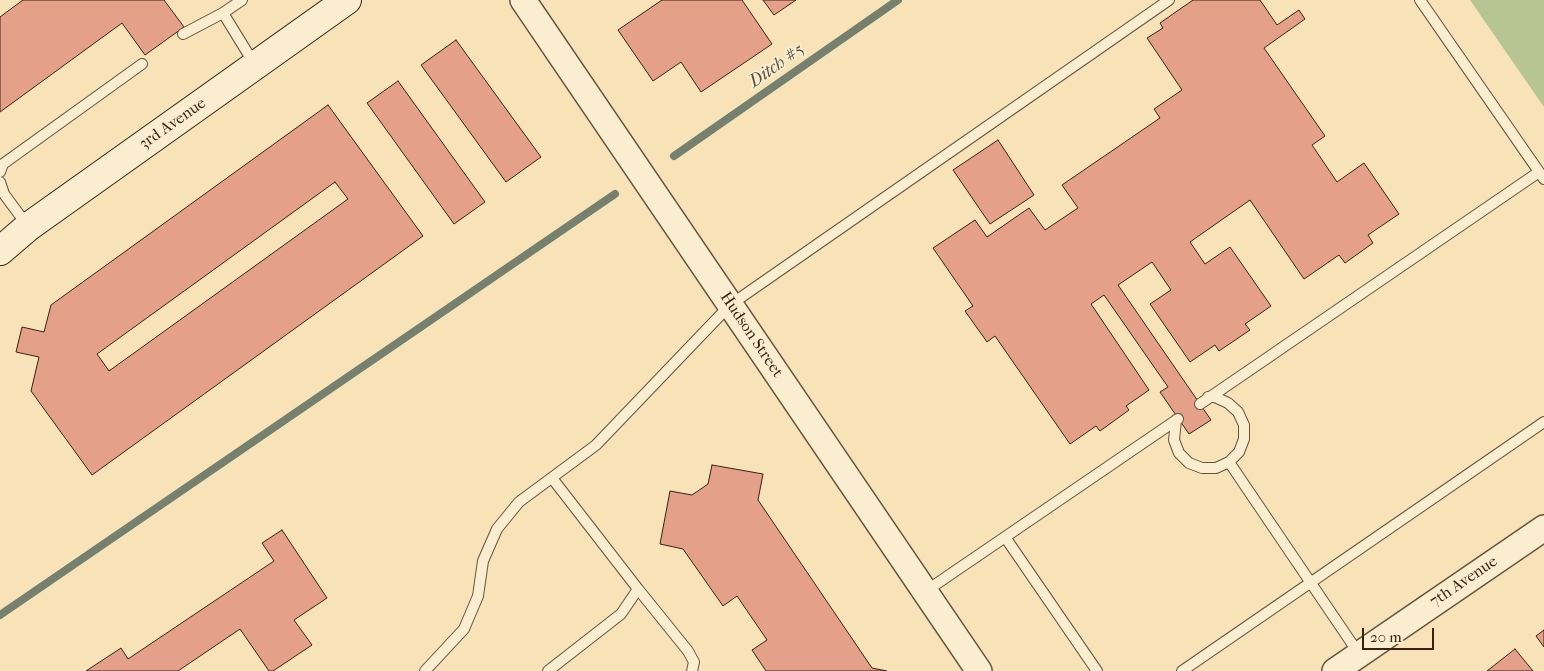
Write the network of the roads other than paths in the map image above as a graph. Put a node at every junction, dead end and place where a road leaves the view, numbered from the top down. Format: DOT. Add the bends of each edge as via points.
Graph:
graph roads {
  1 [pos="242,0"];
  2 [pos="347,0"];
  3 [pos="523,0"];
  4 [pos="1169,0"];
  5 [pos="1420,0"];
  6 [pos="223,13"];
  7 [pos="183,34"];
  8 [pos="142,64"];
  9 [pos="255,66"];
  10 [pos="0,172"];
  11 [pos="1541,175"];
  12 [pos="0,182"];
  13 [pos="28,228"];
  14 [pos="0,251"];
  15 [pos="730,305"];
  16 [pos="1544,422"];
  17 [pos="1229,462"];
  18 [pos="552,478"];
  19 [pos="1544,528"];
  20 [pos="1005,537"];
  21 [pos="1311,582"];
  22 [pos="638,589"];
  23 [pos="925,592"];
  24 [pos="1360,654"];
  25 [pos="425,671"];
  26 [pos="548,671"];
  27 [pos="692,671"];
  28 [pos="979,671"];
  29 [pos="1097,671"];
  30 [pos="1182,671"];
  31 [pos="1336,671"];
  1 -- 6 [label="lane"];
  2 -- 9 [label="main road, 3rd Avenue"];
  3 -- 15 [label="street, Hudson Street"];
  4 -- 15 [label="lane"];
  5 -- 11 [label="lane"];
  6 -- 7 [label="lane"];
  6 -- 9 [label="lane"];
  8 -- 10 [label="lane" via="3,164"];
  9 -- 13 [label="main road, 3rd Avenue"];
  11 -- 17 [label="lane" via="1204,401 1215,397 1228,402 1244,425 1244,439 1239,452"];
  12 -- 13 [label="lane" via="4,194"];
  13 -- 14 [label="main road, 3rd Avenue"];
  15 -- 18 [label="lane" via="596,445"];
  15 -- 23 [label="street, Hudson Street"];
  16 -- 21 [label="lane"];
  17 -- 20 [label="lane" via="1216,468 1202,468 1189,463 1179,453 1174,440 1177,419"];
  17 -- 21 [label="lane"];
  18 -- 22 [label="lane"];
  18 -- 25 [label="lane" via="518,502 497,529 483,561 478,596 464,629"];
  19 -- 24 [label="street, 7th Avenue"];
  20 -- 23 [label="lane"];
  20 -- 29 [label="lane"];
  21 -- 24 [label="lane"];
  21 -- 30 [label="lane"];
  22 -- 26 [label="lane" via="622,614"];
  22 -- 27 [label="lane" via="688,651 694,662"];
  23 -- 28 [label="street, Hudson Street"];
  24 -- 31 [label="street, 7th Avenue"];
}
